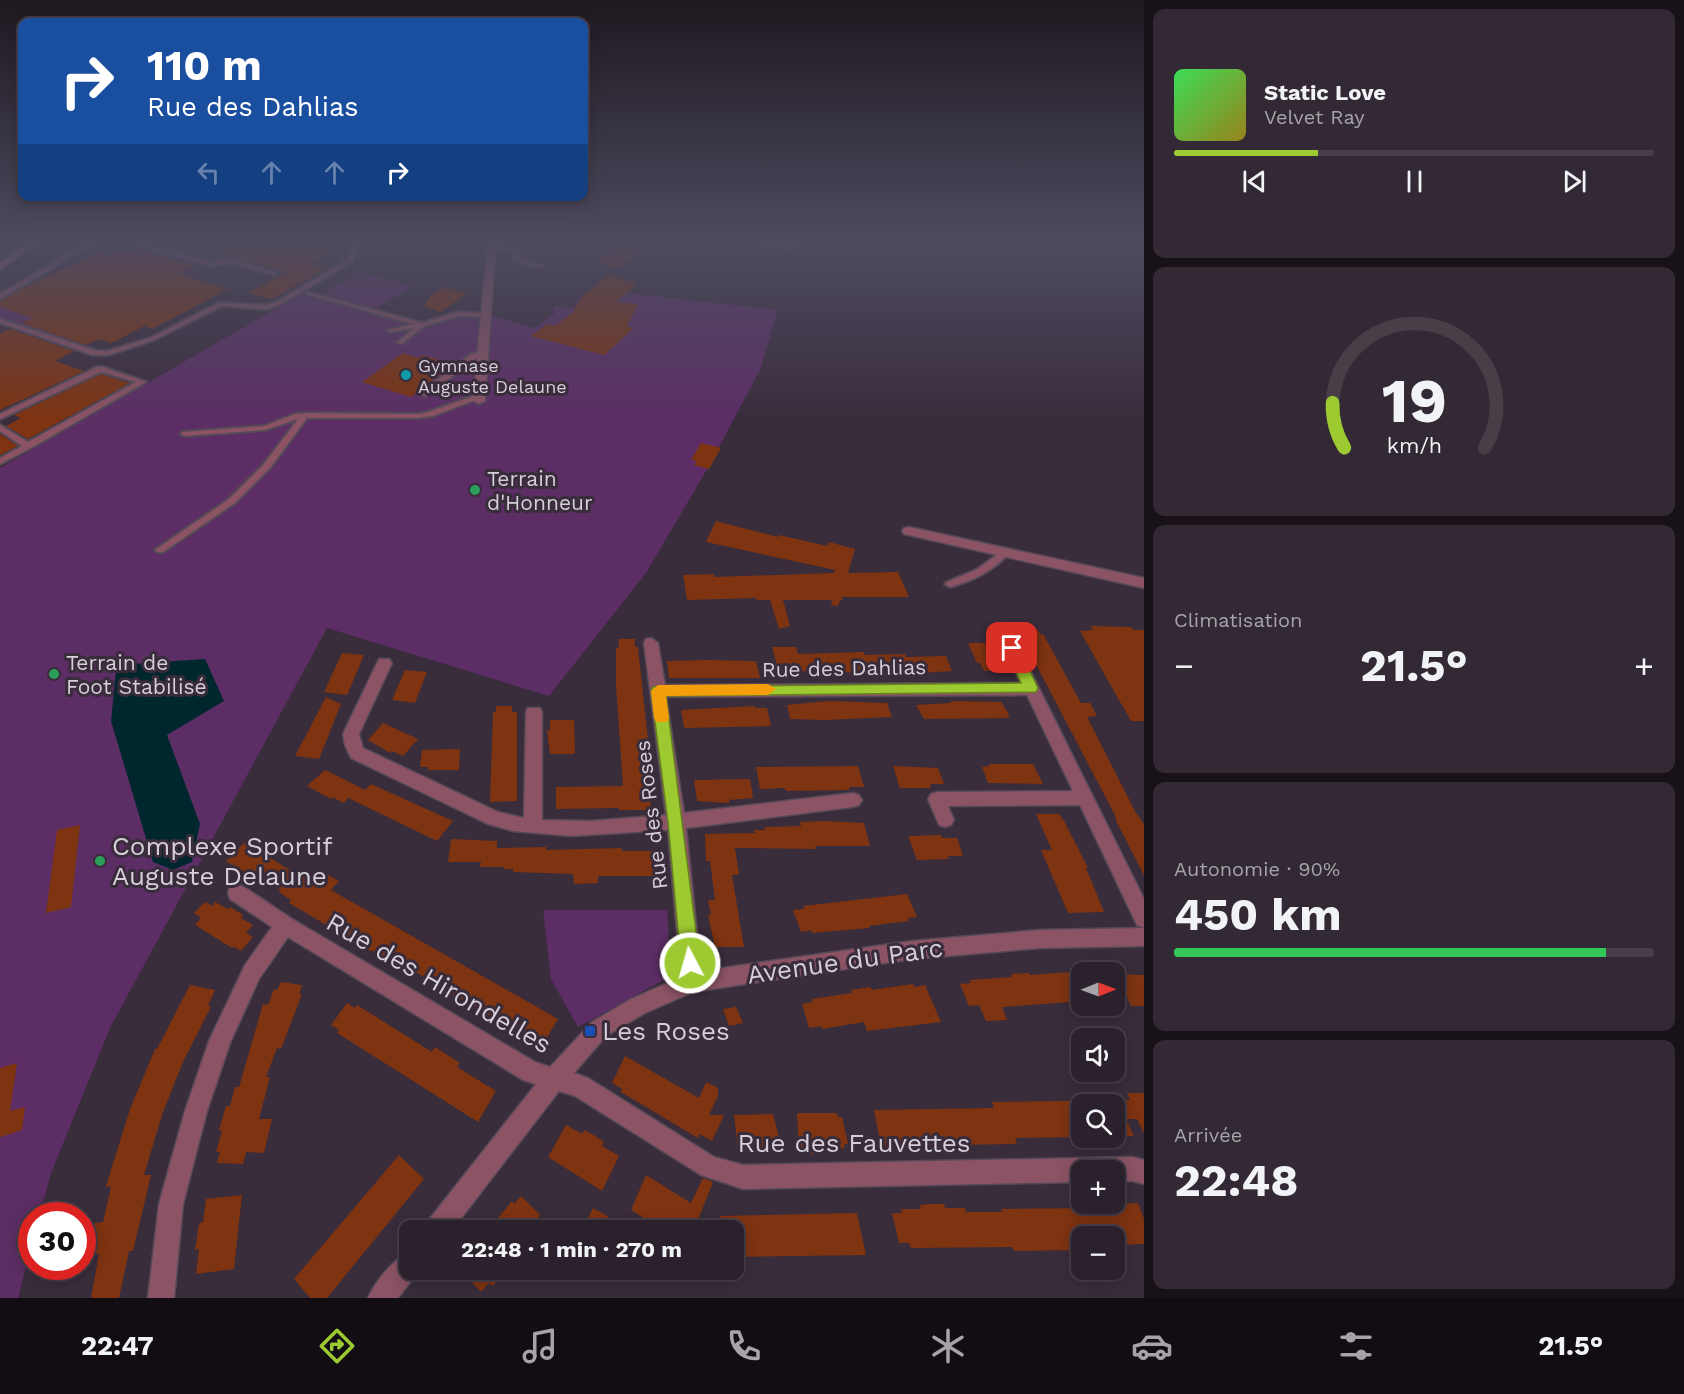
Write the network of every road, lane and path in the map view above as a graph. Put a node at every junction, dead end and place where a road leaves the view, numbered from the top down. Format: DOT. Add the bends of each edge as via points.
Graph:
graph roads {
  1 [pos="281,302"];
  2 [pos="340,302"];
  3 [pos="487,302"];
  4 [pos="486,315"];
  5 [pos="0,321"];
  6 [pos="423,325"];
  7 [pos="391,330"];
  8 [pos="401,342"];
  9 [pos="484,353"];
  10 [pos="423,394"];
  11 [pos="479,399"];
  12 [pos="279,414"];
  13 [pos="301,416"];
  14 [pos="0,417"];
  15 [pos="0,427"];
  16 [pos="185,434"];
  17 [pos="28,446"];
  18 [pos="0,461"];
  19 [pos="909,531"];
  20 [pos="160,550"];
  21 [pos="1005,552"];
  22 [pos="1144,583"];
  23 [pos="950,584"];
  24 [pos="1002,628"];
  25 [pos="651,643"];
  26 [pos="384,663"];
  27 [pos="1031,688"];
  28 [pos="658,691"];
  29 [pos="534,712"];
  30 [pos="1083,798"];
  31 [pos="853,800"];
  32 [pos="945,820"];
  33 [pos="676,822"];
  34 [pos="532,827"];
  35 [pos="237,893"];
  36 [pos="1144,919"];
  37 [pos="285,925"];
  38 [pos="1144,937"];
  39 [pos="692,982"];
  40 [pos="554,1078"];
  41 [pos="1144,1172"];
  42 [pos="445,1220"];
  43 [pos="399,1277"];
  44 [pos="161,1298"];
  45 [pos="381,1298"];
  1 -- 5 [label="lane" via="267,307 221,304 152,339 108,353 96,353"];
  2 -- 6 [label="lane"];
  3 -- 4 [label="street"];
  4 -- 6 [label="lane" via="457,314"];
  4 -- 9 [label="street"];
  6 -- 7 [label="lane"];
  6 -- 8 [label="lane"];
  9 -- 10 [label="lane" via="474,356"];
  9 -- 11 [label="street"];
  11 -- 13 [label="lane" via="418,416"];
  12 -- 13 [label="lane"];
  13 -- 16 [label="lane" via="264,428"];
  13 -- 20 [label="lane" via="267,466 232,501"];
  14 -- 17 [label="lane" via="100,369 142,382"];
  15 -- 17 [label="lane"];
  17 -- 18 [label="lane"];
  19 -- 21 [label="street"];
  21 -- 22 [label="street"];
  21 -- 23 [label="lane" via="962,582"];
  24 -- 27 [label="street"];
  25 -- 28 [label="street, Rue des Roses"];
  26 -- 34 [label="street" via="351,734 357,753 494,819"];
  27 -- 28 [label="street, Rue des Dahlias"];
  27 -- 30 [label="street"];
  28 -- 33 [label="street, Rue des Roses"];
  29 -- 34 [label="street"];
  30 -- 32 [label="street" via="937,799"];
  30 -- 36 [label="street"];
  31 -- 33 [label="street"];
  33 -- 34 [label="street"];
  33 -- 39 [label="street, Rue des Roses"];
  35 -- 37 [label="street, Rue des Hirondelles"];
  37 -- 40 [label="street, Rue des Hirondelles" via="531,1072"];
  37 -- 44 [label="street" via="252,972 220,1041 196,1111 171,1204"];
  38 -- 39 [label="street, Avenue du Parc" via="1040,939 912,950"];
  39 -- 40 [label="street, Avenue du Parc" via="599,1029"];
  40 -- 41 [label="street, Rue des Fauvettes" via="580,1086 709,1167 742,1177 1120,1169"];
  40 -- 42 [label="street, Avenue du Parc"];
  43 -- 45 [label="street"];
}
